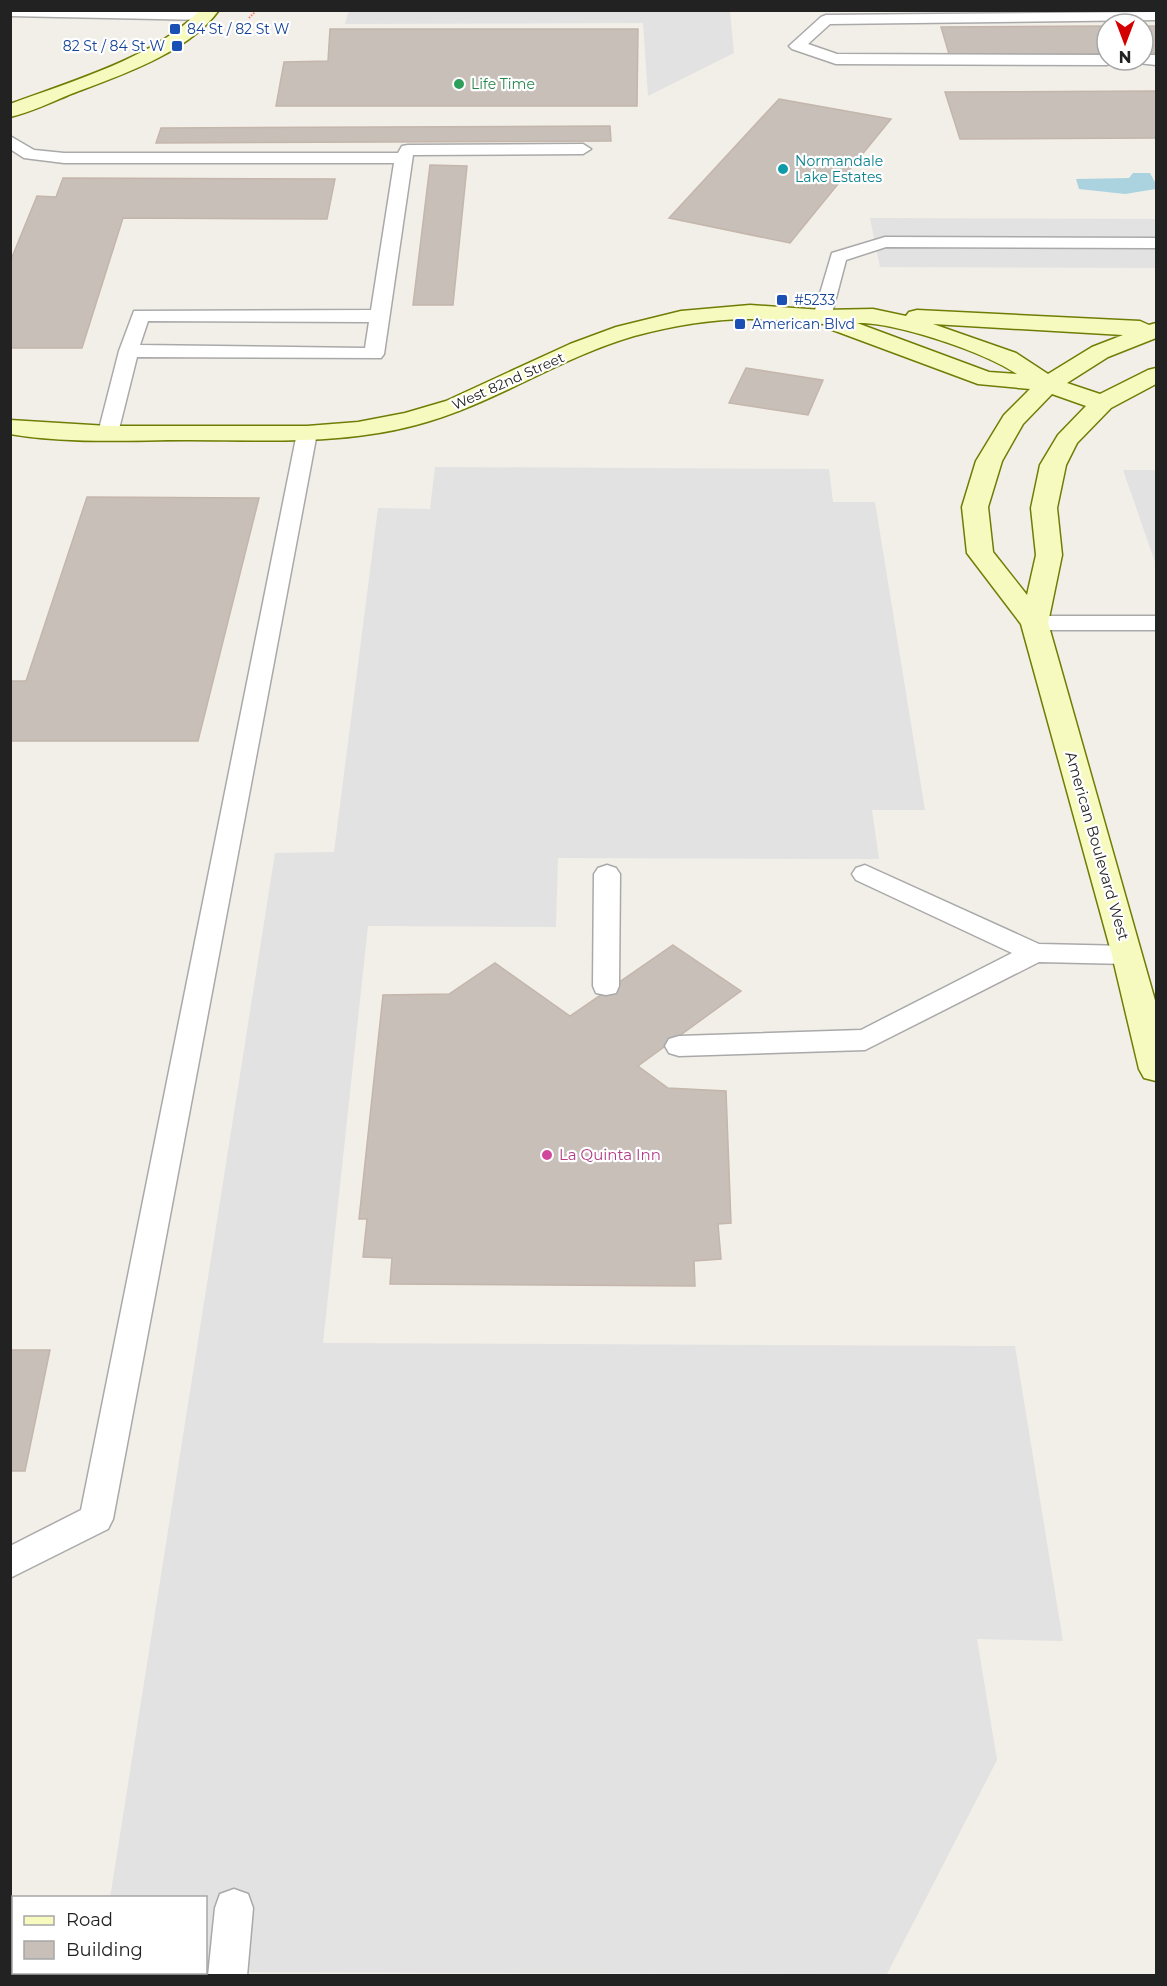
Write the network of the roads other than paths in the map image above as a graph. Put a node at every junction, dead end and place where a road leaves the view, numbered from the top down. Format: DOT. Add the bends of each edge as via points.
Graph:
graph roads {
  1 [pos="10,12"];
  2 [pos="208,14"];
  3 [pos="1095,17"];
  4 [pos="1095,60"];
  5 [pos="10,111"];
  6 [pos="10,141"];
  7 [pos="583,149"];
  8 [pos="402,158"];
  9 [pos="1156,243"];
  10 [pos="380,315"];
  11 [pos="873,315"];
  12 [pos="822,317"];
  13 [pos="1156,329"];
  14 [pos="129,351"];
  15 [pos="1156,375"];
  16 [pos="1048,384"];
  17 [pos="1101,403"];
  18 [pos="10,427"];
  19 [pos="108,434"];
  20 [pos="307,434"];
  21 [pos="1034,623"];
  22 [pos="1156,623"];
  23 [pos="608,874"];
  24 [pos="865,874"];
  25 [pos="1035,953"];
  26 [pos="1128,955"];
  27 [pos="606,986"];
  28 [pos="679,1046"];
  29 [pos="1156,1069"];
  30 [pos="10,1563"];
  31 [pos="234,1908"];
  32 [pos="227,1976"];
  1 -- 2 [label="lane"];
  2 -- 5 [label="street" via="175,40 138,59"];
  3 -- 4 [label="lane" via="826,20 797,46 836,59"];
  6 -- 8 [label="lane" via="30,154 64,158"];
  7 -- 8 [label="lane" via="408,150"];
  8 -- 10 [label="lane"];
  9 -- 12 [label="lane" via="885,242 838,257"];
  10 -- 14 [label="lane" via="141,315"];
  10 -- 14 [label="lane" via="374,354"];
  11 -- 12 [label="street, West 82nd Street"];
  11 -- 13 [label="street" via="1084,329"];
  11 -- 16 [label="street, West 82nd Street" via="1008,358"];
  12 -- 16 [label="street, West 82nd Street" via="986,379"];
  12 -- 20 [label="street, West 82nd Street" via="750,312 681,318 624,332 578,349 455,406 409,420"];
  13 -- 16 [label="street, American Boulevard West" via="1100,352"];
  14 -- 19 [label="lane"];
  15 -- 17 [label="street, American Boulevard West"];
  16 -- 17 [label="street, West 82nd Street"];
  16 -- 21 [label="street, American Boulevard West" via="1013,420 989,461 975,507 980,553"];
  17 -- 21 [label="street, American Boulevard West" via="1067,440 1053,465 1044,508 1049,555"];
  18 -- 19 [label="street, West 82nd Street"];
  19 -- 20 [label="street, West 82nd Street"];
  20 -- 30 [label="lane" via="96,1519"];
  21 -- 22 [label="lane"];
  21 -- 26 [label="street, American Boulevard West"];
  23 -- 27 [label="lane"];
  24 -- 25 [label="lane"];
  25 -- 26 [label="lane"];
  25 -- 28 [label="lane" via="865,1040"];
  26 -- 29 [label="street, American Boulevard West"];
  31 -- 32 [label="lane"];
}
